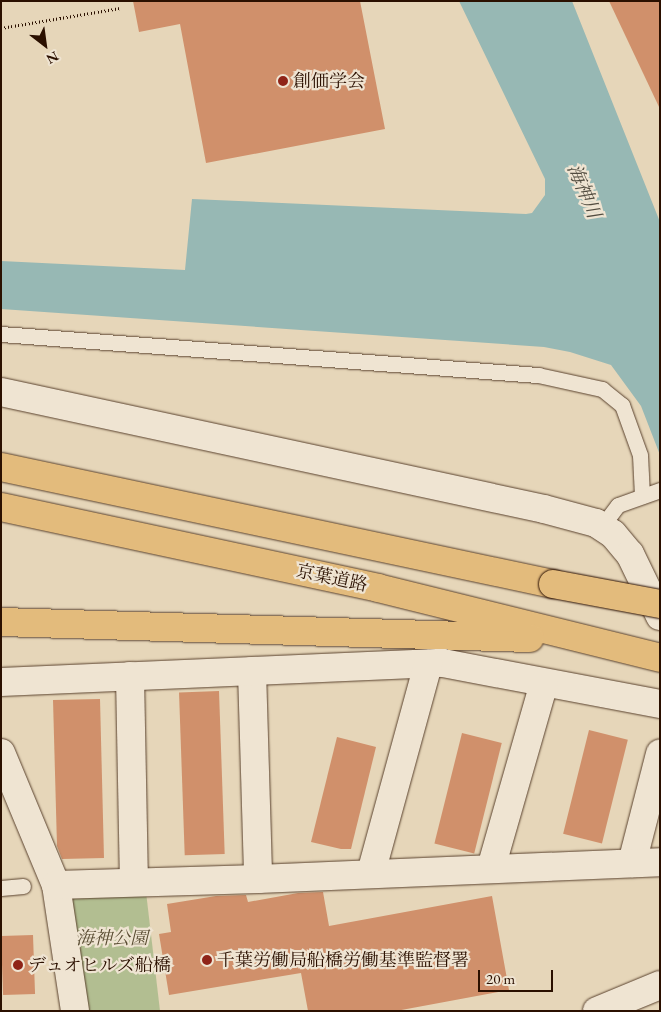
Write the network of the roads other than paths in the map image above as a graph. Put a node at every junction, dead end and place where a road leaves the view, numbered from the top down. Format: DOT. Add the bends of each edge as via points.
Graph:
graph roads {
  1 [pos="1,334"];
  2 [pos="1,392"];
  3 [pos="1,467"];
  4 [pos="660,490"];
  5 [pos="642,496"];
  6 [pos="1,507"];
  7 [pos="602,526"];
  8 [pos="660,604"];
  9 [pos="660,616"];
  10 [pos="1,622"];
  11 [pos="587,640"];
  12 [pos="660,658"];
  13 [pos="428,664"];
  14 [pos="252,671"];
  15 [pos="130,676"];
  16 [pos="1,682"];
  17 [pos="544,683"];
  18 [pos="660,704"];
  19 [pos="1,753"];
  20 [pos="660,754"];
  21 [pos="660,862"];
  22 [pos="632,863"];
  23 [pos="491,868"];
  24 [pos="371,873"];
  25 [pos="258,879"];
  26 [pos="134,882"];
  27 [pos="56,884"];
  28 [pos="23,886"];
  29 [pos="1,888"];
  30 [pos="660,986"];
  31 [pos="601,1010"];
  32 [pos="75,1011"];
  1 -- 5 [label="lane" via="538,375 602,389 622,405 640,455"];
  2 -- 7 [label="street" via="544,509"];
  3 -- 8 [label="highway, bridge"];
  4 -- 5 [label="lane"];
  5 -- 7 [label="lane" via="618,505"];
  6 -- 11 [label="highway, 京葉道路" via="378,588"];
  7 -- 9 [label="street" via="614,534 630,554"];
  10 -- 11 [label="highway"];
  11 -- 12 [label="highway, 京葉道路"];
  13 -- 14 [label="street"];
  13 -- 17 [label="street" via="443,663"];
  13 -- 24 [label="street"];
  14 -- 15 [label="street"];
  14 -- 25 [label="street"];
  15 -- 16 [label="street"];
  15 -- 26 [label="street"];
  17 -- 18 [label="street"];
  17 -- 23 [label="street"];
  19 -- 27 [label="street"];
  20 -- 22 [label="street"];
  21 -- 22 [label="street"];
  22 -- 23 [label="street"];
  23 -- 24 [label="street"];
  24 -- 25 [label="street"];
  25 -- 26 [label="street"];
  26 -- 27 [label="street"];
  27 -- 32 [label="street"];
  28 -- 29 [label="lane"];
  30 -- 31 [label="street"];
}
